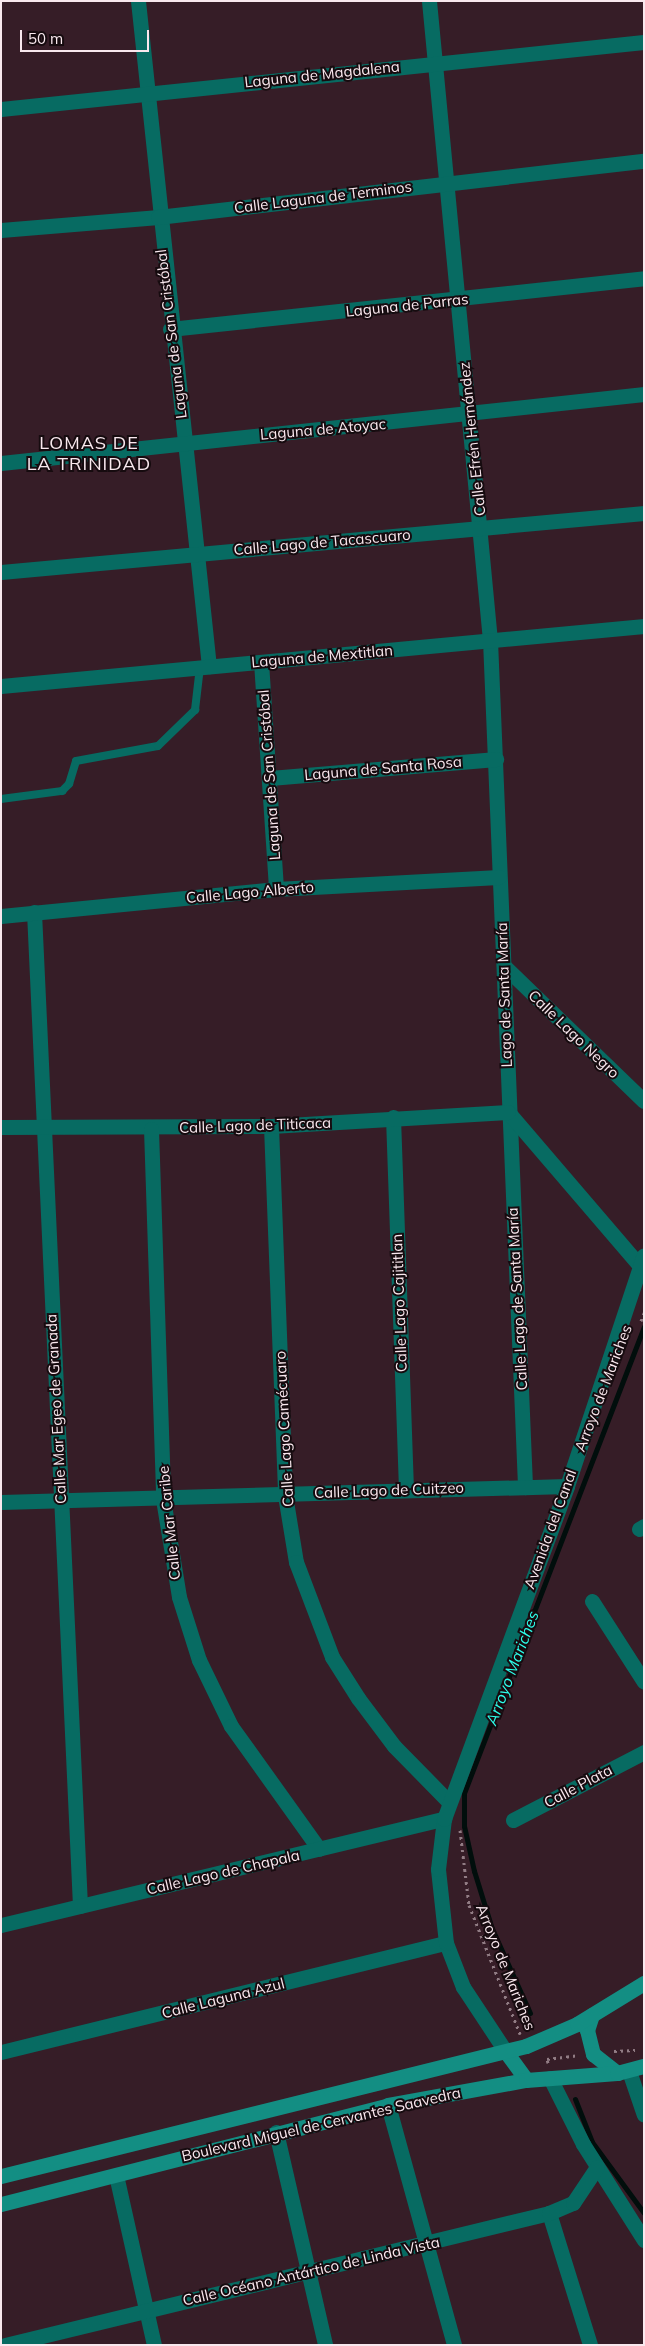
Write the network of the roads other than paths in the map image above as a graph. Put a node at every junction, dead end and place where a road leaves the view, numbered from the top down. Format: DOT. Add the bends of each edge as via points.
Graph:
graph roads {
  1 [pos="138,1"];
  2 [pos="429,1"];
  3 [pos="644,42"];
  4 [pos="434,62"];
  5 [pos="150,93"];
  6 [pos="1,109"];
  7 [pos="644,162"];
  8 [pos="443,182"];
  9 [pos="158,217"];
  10 [pos="1,230"];
  11 [pos="644,278"];
  12 [pos="457,300"];
  13 [pos="170,329"];
  14 [pos="644,394"];
  15 [pos="469,416"];
  16 [pos="184,442"];
  17 [pos="1,463"];
  18 [pos="644,513"];
  19 [pos="482,528"];
  20 [pos="196,554"];
  21 [pos="1,572"];
  22 [pos="644,626"];
  23 [pos="490,640"];
  24 [pos="260,662"];
  25 [pos="204,666"];
  26 [pos="1,686"];
  27 [pos="496,758"];
  28 [pos="270,778"];
  29 [pos="1,799"];
  30 [pos="499,877"];
  31 [pos="276,889"];
  32 [pos="34,912"];
  33 [pos="1,916"];
  34 [pos="505,967"];
  35 [pos="644,1101"];
  36 [pos="508,1112"];
  37 [pos="393,1117"];
  38 [pos="42,1125"];
  39 [pos="271,1126"];
  40 [pos="1,1127"];
  41 [pos="152,1129"];
  42 [pos="642,1260"];
  43 [pos="567,1486"];
  44 [pos="525,1487"];
  45 [pos="406,1488"];
  46 [pos="285,1494"];
  47 [pos="163,1499"];
  48 [pos="61,1501"];
  49 [pos="1,1502"];
  50 [pos="592,1601"];
  51 [pos="644,1682"];
  52 [pos="644,1752"];
  53 [pos="449,1802"];
  54 [pos="444,1819"];
  55 [pos="513,1820"];
  56 [pos="319,1849"];
  57 [pos="80,1906"];
  58 [pos="1,1925"];
  59 [pos="446,1943"];
  60 [pos="644,1983"];
  61 [pos="592,2015"];
  62 [pos="1,2052"];
  63 [pos="506,2052"];
  64 [pos="644,2066"];
  65 [pos="623,2072"];
  66 [pos="550,2078"];
  67 [pos="526,2080"];
  68 [pos="388,2105"];
  69 [pos="644,2115"];
  70 [pos="276,2132"];
  71 [pos="597,2167"];
  72 [pos="116,2175"];
  73 [pos="1,2176"];
  74 [pos="1,2204"];
  75 [pos="549,2212"];
  76 [pos="644,2240"];
  77 [pos="424,2244"];
  78 [pos="305,2271"];
  79 [pos="146,2311"];
  80 [pos="5,2345"];
  81 [pos="154,2345"];
  82 [pos="325,2345"];
  83 [pos="454,2345"];
  84 [pos="590,2345"];
  1 -- 5 [label="street, Laguna de San Cristóbal"];
  2 -- 4 [label="street, Calle Efrén Hernández"];
  3 -- 4 [label="street, Laguna de Magdalena"];
  4 -- 5 [label="street, Laguna de Magdalena"];
  4 -- 8 [label="street, Calle Efrén Hernández"];
  5 -- 6 [label="street, Laguna de Magdalena"];
  5 -- 9 [label="street, Laguna de San Cristóbal"];
  7 -- 8 [label="street, Calle Laguna de Terminos"];
  8 -- 9 [label="street, Calle Laguna de Terminos"];
  8 -- 12 [label="street, Calle Efrén Hernández"];
  9 -- 10 [label="street, Calle Laguna de Terminos"];
  9 -- 13 [label="street, Laguna de San Cristóbal"];
  11 -- 12 [label="street, Laguna de Parras"];
  12 -- 13 [label="street, Laguna de Parras"];
  12 -- 15 [label="street, Calle Efrén Hernández"];
  13 -- 16 [label="street, Laguna de San Cristóbal"];
  14 -- 15 [label="street, Laguna de Atoyac"];
  15 -- 16 [label="street, Laguna de Atoyac"];
  15 -- 19 [label="street, Calle Efrén Hernández"];
  16 -- 17 [label="street, Laguna de Atoyac"];
  16 -- 20 [label="street, Laguna de San Cristóbal"];
  18 -- 19 [label="street, Calle Lago de Tacascuaro"];
  19 -- 20 [label="street, Calle Lago de Tacascuaro"];
  19 -- 23 [label="street, Calle Efrén Hernández"];
  20 -- 21 [label="street, Calle Lago de Tacascuaro"];
  20 -- 25 [label="street, Laguna de San Cristóbal"];
  22 -- 23 [label="street, Laguna de Mextitlan"];
  23 -- 24 [label="street, Laguna de Mextitlan"];
  23 -- 27 [label="street, Calle Efrén Hernández"];
  24 -- 25 [label="street, Laguna de Mextitlan"];
  24 -- 28 [label="street, Laguna de San Cristóbal"];
  25 -- 26 [label="street, Laguna de Mextitlan"];
  25 -- 29 [label="lane" via="194,710 158,746 76,761 70,784 62,791"];
  27 -- 28 [label="street, Laguna de Santa Rosa"];
  27 -- 30 [label="street, Calle Efrén Hernández"];
  28 -- 31 [label="street, Laguna de San Cristóbal"];
  30 -- 31 [label="street, Calle Lago Alberto"];
  30 -- 34 [label="street, Lago de Santa María"];
  31 -- 32 [label="street, Calle Lago Alberto"];
  32 -- 33 [label="street, Calle Lago Alberto"];
  32 -- 38 [label="street, Calle Mar Egeo de Granada"];
  34 -- 35 [label="street, Calle Lago Negro"];
  34 -- 36 [label="street, Lago de Santa María"];
  36 -- 37 [label="street, Calle Lago de Titicaca"];
  36 -- 42 [label="street"];
  36 -- 44 [label="street, Calle Lago de Santa María"];
  37 -- 39 [label="street, Calle Lago de Titicaca"];
  37 -- 45 [label="street, Calle Lago Cajititlan"];
  38 -- 40 [label="street, Calle Lago de Titicaca"];
  38 -- 41 [label="street, Calle Lago de Titicaca"];
  38 -- 48 [label="street, Calle Mar Egeo de Granada"];
  39 -- 41 [label="street, Calle Lago de Titicaca"];
  39 -- 46 [label="street, Calle Lago Camécuaro"];
  41 -- 47 [label="street, Calle Mar Caribe"];
  42 -- 43 [label="street, Avenida del Canal"];
  43 -- 44 [label="street, Calle Lago de Cuitzeo"];
  43 -- 53 [label="street, Avenida del Canal"];
  44 -- 45 [label="street, Calle Lago de Cuitzeo"];
  45 -- 46 [label="street, Calle Lago de Cuitzeo"];
  46 -- 47 [label="street, Calle Lago de Cuitzeo"];
  46 -- 53 [label="street, Calle Lago Camécuaro" via="296,1562 332,1657 394,1746"];
  47 -- 48 [label="street, Calle Lago de Cuitzeo"];
  47 -- 56 [label="street, Calle Mar Caribe" via="179,1597 199,1660 231,1726"];
  48 -- 49 [label="street, Calle Lago de Cuitzeo"];
  48 -- 57 [label="street, Calle Mar Egeo de Granada"];
  50 -- 51 [label="street"];
  52 -- 55 [label="street, Calle Plata"];
  53 -- 54 [label="street, Avenida del Canal"];
  54 -- 56 [label="street, Calle Lago de Chapala"];
  54 -- 59 [label="street, Avenida del Canal" via="438,1869"];
  56 -- 57 [label="street, Calle Lago de Chapala"];
  57 -- 58 [label="street, Calle Lago de Chapala"];
  59 -- 62 [label="street, Calle Laguna Azul"];
  59 -- 63 [label="street, Avenida del Canal" via="463,1987"];
  60 -- 61 [label="main road, Boulevard Miguel de Cervantes Saavedra"];
  61 -- 63 [label="main road, Boulevard Miguel de Cervantes Saavedra" via="532,2044"];
  61 -- 65 [label="main road" via="587,2030 592,2054"];
  63 -- 67 [label="main road"];
  63 -- 73 [label="main road, Boulevard Miguel de Cervantes Saavedra"];
  64 -- 65 [label="main road, Boulevard Miguel de Cervantes Saavedra"];
  65 -- 66 [label="main road, Boulevard Miguel de Cervantes Saavedra"];
  65 -- 69 [label="street"];
  66 -- 67 [label="main road, Boulevard Miguel de Cervantes Saavedra"];
  66 -- 71 [label="street"];
  67 -- 68 [label="main road, Boulevard Miguel de Cervantes Saavedra"];
  68 -- 70 [label="main road, Boulevard Miguel de Cervantes Saavedra"];
  68 -- 77 [label="street"];
  70 -- 72 [label="main road, Boulevard Miguel de Cervantes Saavedra"];
  70 -- 78 [label="street"];
  71 -- 75 [label="street, Calle Océano Antártico de Linda Vista" via="573,2203"];
  71 -- 76 [label="street"];
  72 -- 74 [label="main road, Boulevard Miguel de Cervantes Saavedra"];
  72 -- 79 [label="street"];
  75 -- 77 [label="street, Calle Océano Antártico de Linda Vista"];
  75 -- 84 [label="street"];
  77 -- 78 [label="street, Calle Océano Antártico de Linda Vista"];
  77 -- 83 [label="street"];
  78 -- 79 [label="street, Calle Océano Antártico de Linda Vista"];
  78 -- 82 [label="street"];
  79 -- 80 [label="street, Calle Océano Antártico de Linda Vista"];
  79 -- 81 [label="street"];
}
